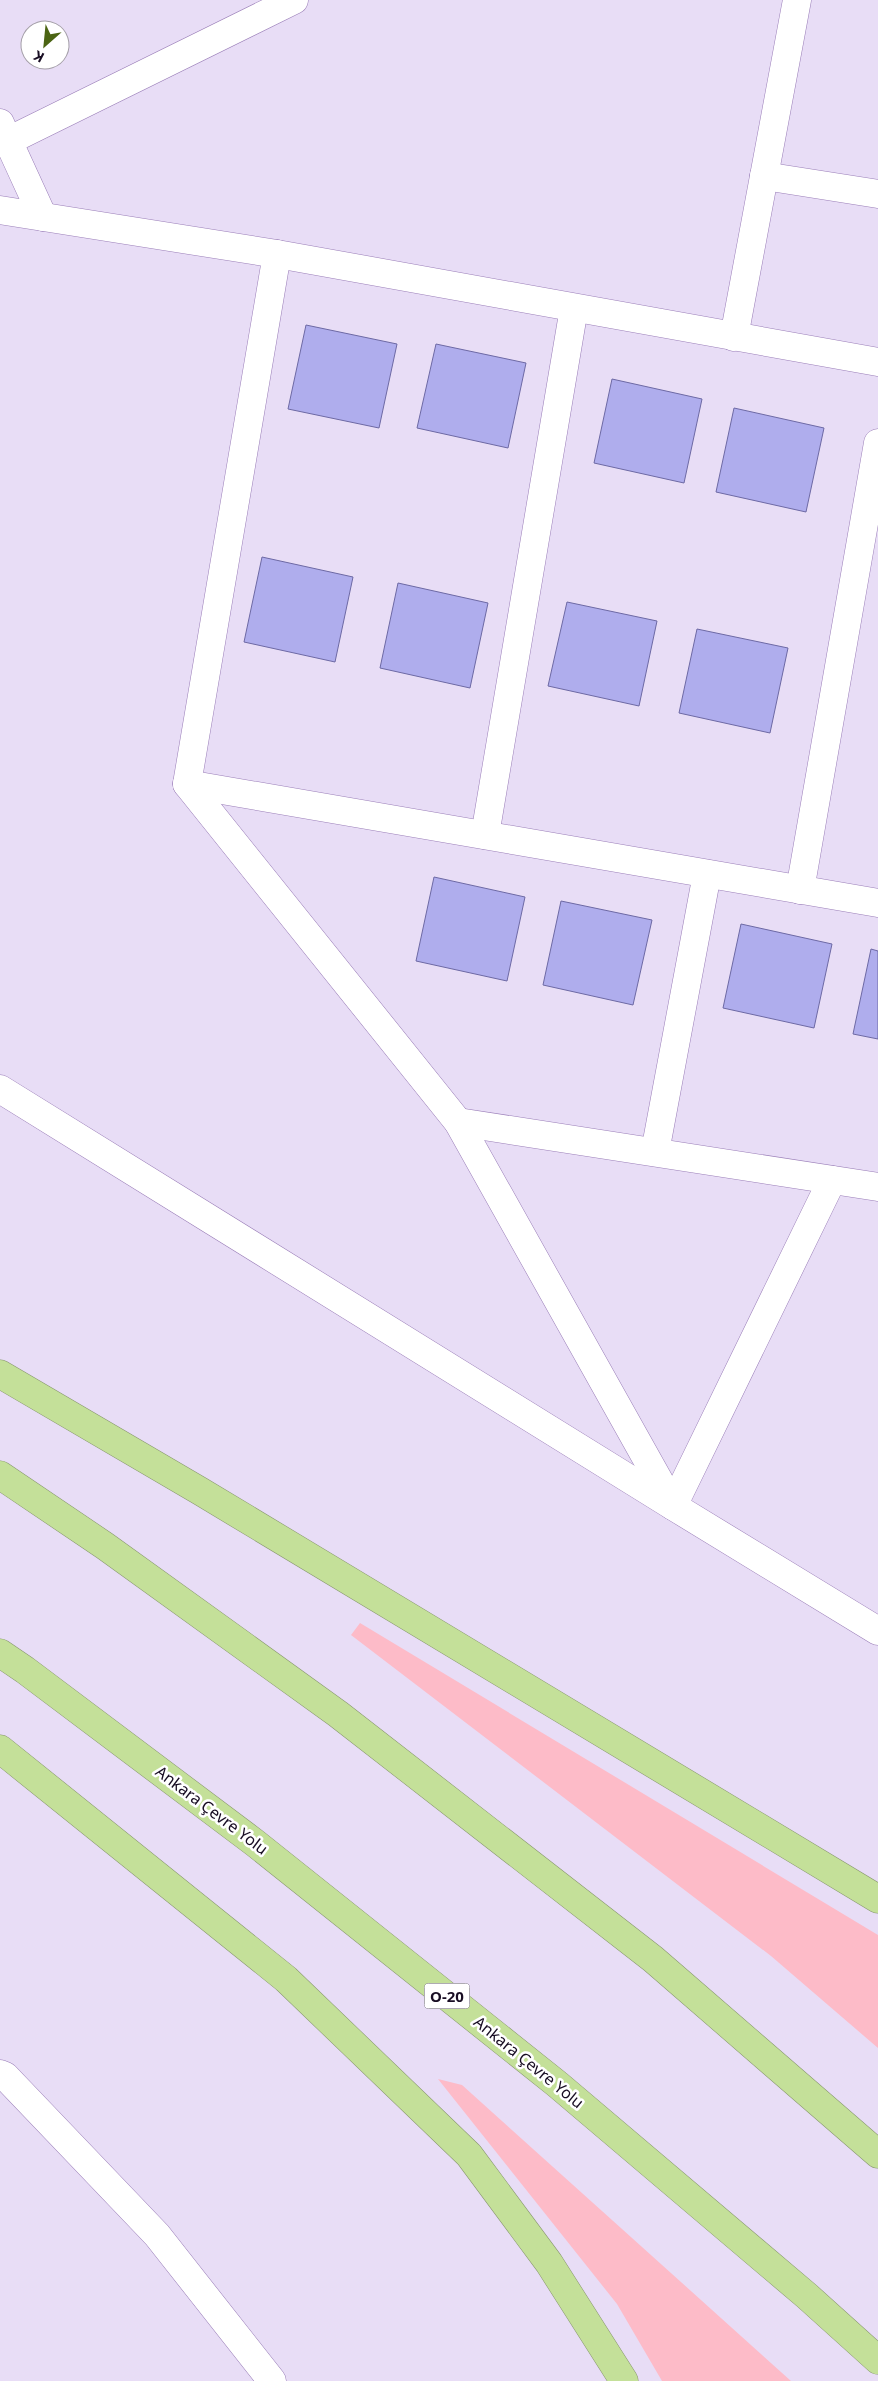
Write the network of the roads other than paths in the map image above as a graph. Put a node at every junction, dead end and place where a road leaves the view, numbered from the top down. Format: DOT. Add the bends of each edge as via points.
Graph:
graph roads {
  1 [pos="294,0"];
  2 [pos="797,0"];
  3 [pos="4,132"];
  4 [pos="764,176"];
  5 [pos="878,194"];
  6 [pos="0,210"];
  7 [pos="43,217"];
  8 [pos="277,254"];
  9 [pos="574,308"];
  10 [pos="734,337"];
  11 [pos="878,362"];
  12 [pos="878,443"];
  13 [pos="187,784"];
  14 [pos="485,835"];
  15 [pos="707,874"];
  16 [pos="800,890"];
  17 [pos="878,903"];
  18 [pos="0,1089"];
  19 [pos="458,1122"];
  20 [pos="655,1152"];
  21 [pos="832,1180"];
  22 [pos="878,1187"];
  23 [pos="0,1374"];
  24 [pos="0,1475"];
  25 [pos="673,1506"];
  26 [pos="878,1631"];
  27 [pos="0,1654"];
  28 [pos="0,1749"];
  29 [pos="878,1899"];
  30 [pos="0,2074"];
  31 [pos="878,2154"];
  32 [pos="878,2360"];
  33 [pos="272,2381"];
  34 [pos="624,2381"];
  1 -- 3 [label="street"];
  2 -- 4 [label="street"];
  3 -- 7 [label="street"];
  4 -- 5 [label="street"];
  4 -- 10 [label="street"];
  6 -- 7 [label="street"];
  7 -- 8 [label="street"];
  8 -- 9 [label="street"];
  8 -- 13 [label="street"];
  9 -- 10 [label="street"];
  9 -- 14 [label="street"];
  10 -- 11 [label="street"];
  12 -- 16 [label="street"];
  13 -- 14 [label="street"];
  13 -- 19 [label="street"];
  14 -- 15 [label="street"];
  15 -- 16 [label="street"];
  15 -- 20 [label="street"];
  16 -- 17 [label="street"];
  18 -- 25 [label="street"];
  19 -- 20 [label="street"];
  19 -- 25 [label="street"];
  20 -- 21 [label="street"];
  21 -- 22 [label="street"];
  21 -- 25 [label="street"];
  23 -- 29 [label="highway"];
  24 -- 31 [label="highway" via="105,1546 338,1714 653,1959"];
  25 -- 26 [label="street"];
  27 -- 32 [label="highway, Ankara Çevre Yolu / O-20" via="255,1843 550,2078"];
  28 -- 34 [label="highway" via="286,1979 469,2155 550,2263"];
  30 -- 33 [label="street" via="157,2235"];
}
